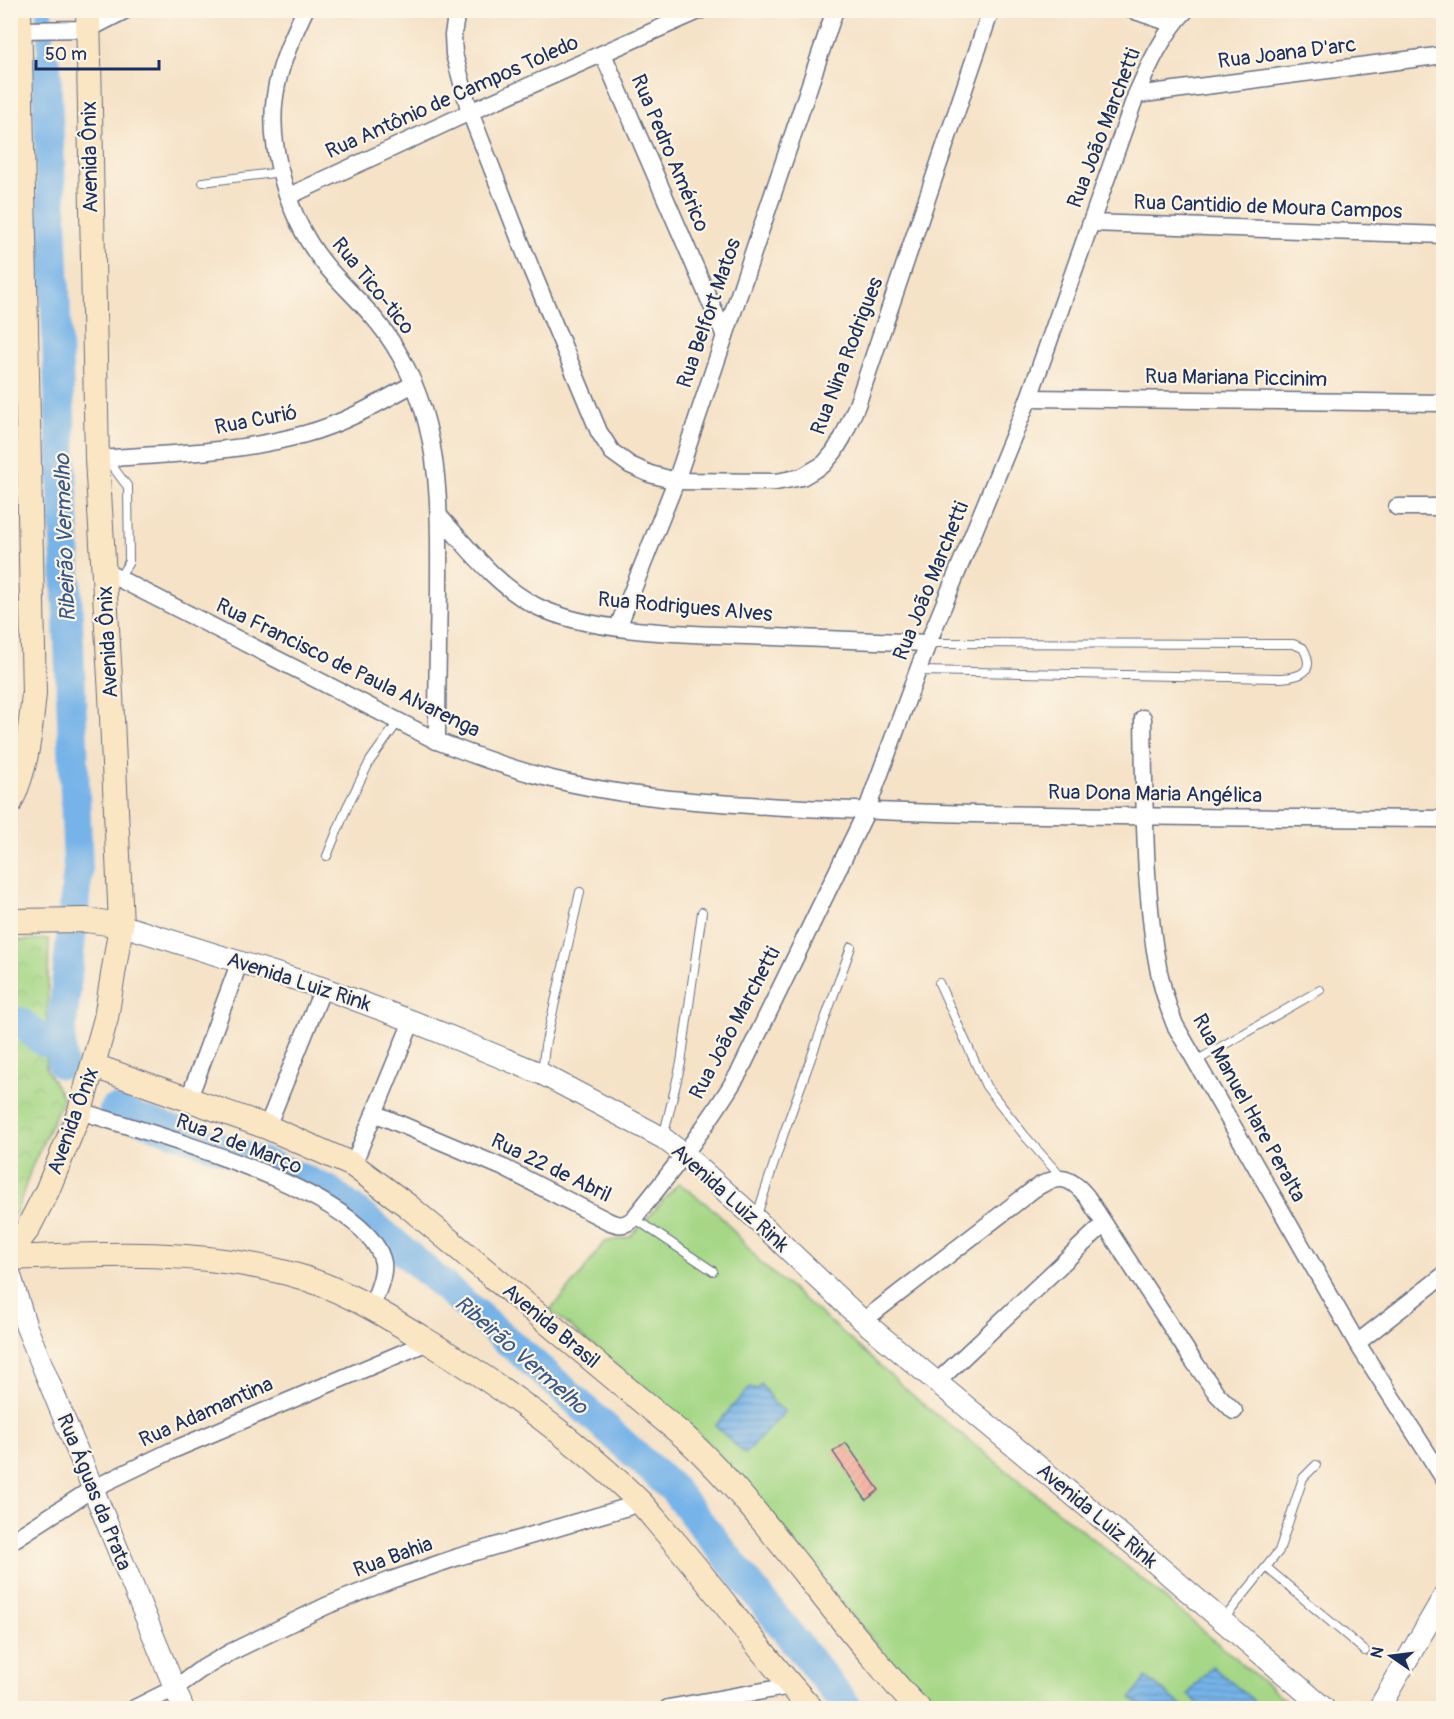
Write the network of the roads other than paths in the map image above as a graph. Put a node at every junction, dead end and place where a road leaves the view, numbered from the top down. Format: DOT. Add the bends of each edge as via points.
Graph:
graph roads {
  1 [pos="126,10"];
  2 [pos="304,10"];
  3 [pos="457,10"];
  4 [pos="700,10"];
  5 [pos="835,10"];
  6 [pos="991,10"];
  7 [pos="1132,10"];
  8 [pos="1186,10"];
  9 [pos="22,23"];
  10 [pos="86,23"];
  11 [pos="1173,24"];
  12 [pos="603,54"];
  13 [pos="1443,55"];
  14 [pos="1136,95"];
  15 [pos="470,112"];
  16 [pos="281,172"];
  17 [pos="203,182"];
  18 [pos="289,196"];
  19 [pos="1091,223"];
  20 [pos="1443,235"];
  21 [pos="725,336"];
  22 [pos="413,384"];
  23 [pos="1029,398"];
  24 [pos="1443,403"];
  25 [pos="102,458"];
  26 [pos="676,481"];
  27 [pos="1396,507"];
  28 [pos="1443,507"];
  29 [pos="440,517"];
  30 [pos="111,575"];
  31 [pos="618,627"];
  32 [pos="928,643"];
  33 [pos="919,671"];
  34 [pos="1143,718"];
  35 [pos="398,722"];
  36 [pos="437,741"];
  37 [pos="10,803"];
  38 [pos="866,812"];
  39 [pos="1144,818"];
  40 [pos="1443,819"];
  41 [pos="327,856"];
  42 [pos="580,892"];
  43 [pos="702,912"];
  44 [pos="10,921"];
  45 [pos="121,925"];
  46 [pos="851,947"];
  47 [pos="240,962"];
  48 [pos="939,983"];
  49 [pos="323,988"];
  50 [pos="1320,990"];
  51 [pos="412,1021"];
  52 [pos="1196,1062"];
  53 [pos="94,1066"];
  54 [pos="542,1074"];
  55 [pos="189,1098"];
  56 [pos="80,1111"];
  57 [pos="374,1113"];
  58 [pos="267,1127"];
  59 [pos="663,1138"];
  60 [pos="685,1155"];
  61 [pos="353,1165"];
  62 [pos="1055,1180"];
  63 [pos="634,1218"];
  64 [pos="756,1219"];
  65 [pos="1104,1224"];
  66 [pos="10,1252"];
  67 [pos="10,1258"];
  68 [pos="713,1271"];
  69 [pos="10,1274"];
  70 [pos="1443,1275"];
  71 [pos="372,1307"];
  72 [pos="863,1322"];
  73 [pos="428,1342"];
  74 [pos="1357,1343"];
  75 [pos="937,1382"];
  76 [pos="1234,1411"];
  77 [pos="1316,1465"];
  78 [pos="1443,1479"];
  79 [pos="93,1489"];
  80 [pos="641,1503"];
  81 [pos="10,1542"];
  82 [pos="1266,1567"];
  83 [pos="1443,1596"];
  84 [pos="1222,1620"];
  85 [pos="1365,1651"];
  86 [pos="790,1686"];
  87 [pos="175,1688"];
  88 [pos="135,1708"];
  89 [pos="183,1708"];
  90 [pos="668,1708"];
  91 [pos="811,1708"];
  92 [pos="918,1708"];
  93 [pos="1324,1708"];
  94 [pos="1379,1708"];
  1 -- 10 [label="street"];
  2 -- 16 [label="street, Rua Tico-tico" via="289,45 275,97 276,149"];
  3 -- 15 [label="street, Rua Nina Rodrigues" via="454,54"];
  4 -- 12 [label="street, Rua Antônio de Campos Toledo"];
  5 -- 21 [label="street, Rua Belfort Matos"];
  6 -- 26 [label="street, Rua Nina Rodrigues" via="857,405 834,452 814,471 791,481"];
  7 -- 11 [label="street"];
  8 -- 11 [label="street, Rua João Marchetti"];
  9 -- 10 [label="street"];
  9 -- 37 [label="main road" via="34,694 26,760"];
  10 -- 25 [label="main road, Avenida Ônix"];
  11 -- 14 [label="street, Rua João Marchetti"];
  12 -- 15 [label="street, Rua Antônio de Campos Toledo"];
  12 -- 21 [label="street, Rua Pedro Américo"];
  13 -- 14 [label="street, Rua Joana D'arc"];
  14 -- 19 [label="street, Rua João Marchetti"];
  15 -- 18 [label="street, Rua Antônio de Campos Toledo"];
  15 -- 26 [label="street, Rua Nina Rodrigues" via="599,432 612,452 630,465"];
  16 -- 17 [label="lane"];
  16 -- 18 [label="street, Rua Tico-tico"];
  18 -- 22 [label="street, Rua Tico-tico" via="310,245 378,322 400,354"];
  19 -- 20 [label="street, Rua Cantidio de Moura Campos"];
  19 -- 23 [label="street, Rua João Marchetti"];
  21 -- 26 [label="street, Rua Belfort Matos"];
  22 -- 25 [label="street, Rua Curió" via="345,419 296,436 204,452"];
  22 -- 29 [label="street, Rua Tico-tico" via="427,423"];
  23 -- 24 [label="street, Rua Mariana Piccinim"];
  23 -- 32 [label="street, Rua João Marchetti"];
  25 -- 30 [label="main road, Avenida Ônix"];
  26 -- 31 [label="street, Rua Belfort Matos"];
  27 -- 28 [label="street"];
  29 -- 31 [label="street, Rua Rodrigues Alves" via="512,591 537,606 574,619"];
  29 -- 36 [label="street, Rua Tico-tico"];
  30 -- 35 [label="street, Rua Francisco de Paula Alvarenga"];
  30 -- 45 [label="main road, Avenida Ônix"];
  31 -- 32 [label="street, Rua Rodrigues Alves" via="688,634"];
  32 -- 33 [label="street, Rua João Marchetti"];
  32 -- 33 [label="lane" via="1296,644 1303,648 1308,665 1302,674 1281,678"];
  33 -- 38 [label="street, Rua João Marchetti"];
  34 -- 39 [label="street, Rua Manuel Hare Peralta"];
  35 -- 36 [label="street, Rua Francisco de Paula Alvarenga"];
  35 -- 41 [label="lane" via="370,761"];
  36 -- 38 [label="street, Rua Francisco de Paula Alvarenga" via="549,779 641,796"];
  38 -- 39 [label="street, Rua Dona Maria Angélica"];
  38 -- 60 [label="street, Rua João Marchetti" via="740,1071"];
  39 -- 40 [label="street, Rua Dona Maria Angélica"];
  39 -- 52 [label="street, Rua Manuel Hare Peralta" via="1151,934 1158,970 1172,1017"];
  42 -- 54 [label="lane"];
  43 -- 59 [label="lane" via="681,1063"];
  44 -- 45 [label="main road, Avenida Luiz Rink" via="86,920"];
  45 -- 47 [label="street, Avenida Luiz Rink"];
  45 -- 53 [label="main road, Avenida Ônix"];
  46 -- 64 [label="lane"];
  47 -- 49 [label="street, Avenida Luiz Rink"];
  47 -- 55 [label="street"];
  48 -- 62 [label="lane" via="986,1086"];
  49 -- 51 [label="street, Avenida Luiz Rink"];
  49 -- 58 [label="street"];
  50 -- 52 [label="lane"];
  51 -- 54 [label="street, Avenida Luiz Rink"];
  51 -- 57 [label="street"];
  52 -- 74 [label="street, Rua Manuel Hare Peralta"];
  53 -- 55 [label="main road, Avenida Brasil"];
  53 -- 56 [label="main road, Avenida Ônix"];
  54 -- 59 [label="street, Avenida Luiz Rink"];
  55 -- 58 [label="main road, Avenida Brasil"];
  56 -- 66 [label="main road, Avenida Ônix" via="47,1191 27,1230"];
  56 -- 71 [label="street, Rua 2 de Março" via="250,1167 356,1223 377,1248 383,1264"];
  57 -- 61 [label="street"];
  57 -- 63 [label="street, Rua 22 de Abril" via="504,1168 612,1223 623,1225"];
  58 -- 61 [label="main road, Avenida Brasil"];
  59 -- 60 [label="street, Avenida Luiz Rink"];
  60 -- 63 [label="street, Rua 22 de Abril"];
  60 -- 64 [label="street, Avenida Luiz Rink"];
  61 -- 92 [label="main road, Avenida Brasil" via="408,1206 716,1466"];
  62 -- 65 [label="street" via="1076,1185"];
  62 -- 72 [label="street"];
  63 -- 68 [label="lane"];
  64 -- 72 [label="street, Avenida Luiz Rink"];
  65 -- 75 [label="street"];
  65 -- 76 [label="street" via="1217,1395"];
  67 -- 71 [label="main road" via="130,1254 241,1263 304,1278"];
  69 -- 79 [label="street, Rua Águas da Prata" via="26,1326"];
  70 -- 74 [label="street"];
  71 -- 73 [label="main road"];
  72 -- 75 [label="street, Avenida Luiz Rink"];
  73 -- 79 [label="street, Rua Adamantina" via="173,1450"];
  73 -- 80 [label="main road" via="470,1366 565,1436"];
  74 -- 78 [label="street, Rua Manuel Hare Peralta"];
  75 -- 84 [label="street, Avenida Luiz Rink"];
  77 -- 82 [label="lane" via="1303,1478 1279,1551"];
  79 -- 81 [label="street, Rua Adamantina"];
  79 -- 87 [label="street, Rua Águas da Prata"];
  80 -- 86 [label="main road"];
  80 -- 87 [label="street, Rua Bahia" via="391,1580 231,1652"];
  82 -- 84 [label="lane"];
  82 -- 85 [label="lane"];
  83 -- 94 [label="street"];
  84 -- 93 [label="street, Avenida Luiz Rink"];
  86 -- 90 [label="street"];
  86 -- 91 [label="main road"];
  87 -- 88 [label="street, Rua Bahia"];
  87 -- 89 [label="street, Rua Águas da Prata"];
}
